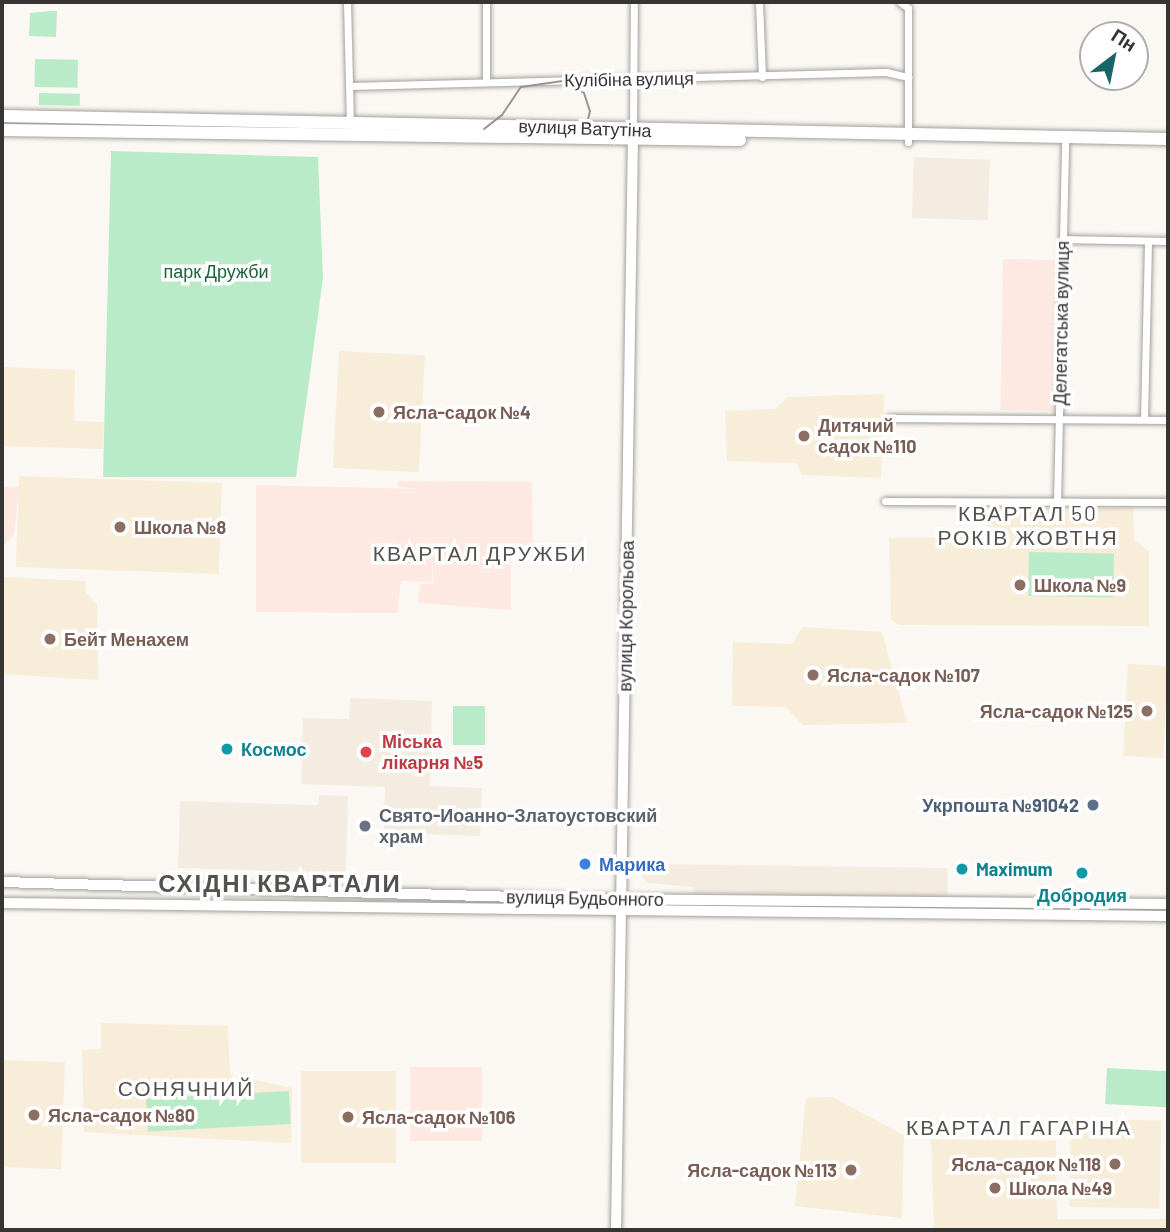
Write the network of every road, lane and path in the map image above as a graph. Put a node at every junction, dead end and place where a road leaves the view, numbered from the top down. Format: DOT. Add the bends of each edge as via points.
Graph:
graph roads {
  1 [pos="347,2"];
  2 [pos="485,2"];
  3 [pos="634,2"];
  4 [pos="759,2"];
  5 [pos="900,2"];
  6 [pos="762,77"];
  7 [pos="908,77"];
  8 [pos="631,78"];
  9 [pos="486,82"];
  10 [pos="350,86"];
  11 [pos="2,116"];
  12 [pos="350,121"];
  13 [pos="2,130"];
  14 [pos="633,134"];
  15 [pos="908,138"];
  16 [pos="1168,139"];
  17 [pos="1065,144"];
  18 [pos="1168,146"];
  19 [pos="1062,239"];
  20 [pos="1148,241"];
  21 [pos="1168,241"];
  22 [pos="889,418"];
  23 [pos="1059,418"];
  24 [pos="1143,419"];
  25 [pos="1168,420"];
  26 [pos="885,501"];
  27 [pos="1057,502"];
  28 [pos="1168,502"];
  29 [pos="2,882"];
  30 [pos="621,899"];
  31 [pos="2,903"];
  32 [pos="1168,904"];
  33 [pos="621,912"];
  34 [pos="1168,916"];
  35 [pos="616,1230"];
  1 -- 10 [label="street"];
  2 -- 9 [label="street"];
  3 -- 8 [label="street, вулиця Корольова"];
  4 -- 6 [label="street"];
  5 -- 7 [label="street" via="908,8"];
  6 -- 7 [label="street, Кулібіна вулиця" via="886,72"];
  6 -- 8 [label="street, Кулібіна вулиця"];
  7 -- 15 [label="street"];
  8 -- 9 [label="street, Кулібіна вулиця"];
  8 -- 14 [label="street, вулиця Корольова"];
  9 -- 10 [label="street, Кулібіна вулиця"];
  10 -- 12 [label="street"];
  11 -- 12 [label="main road, вулиця Ватутіна"];
  12 -- 14 [label="main road, вулиця Ватутіна"];
  13 -- 14 [label="main road, вулиця Ватутіна"];
  14 -- 15 [label="main road, вулиця Ватутіна"];
  14 -- 30 [label="street, вулиця Корольова"];
  15 -- 16 [label="main road, вулиця Ватутіна"];
  15 -- 17 [label="main road, вулиця Ватутіна"];
  17 -- 18 [label="main road, вулиця Ватутіна"];
  17 -- 19 [label="street, Делегатська вулиця"];
  19 -- 20 [label="street"];
  19 -- 23 [label="street, Делегатська вулиця"];
  20 -- 21 [label="street"];
  20 -- 24 [label="street"];
  22 -- 23 [label="street"];
  23 -- 24 [label="street"];
  23 -- 27 [label="street, Делегатська вулиця"];
  24 -- 25 [label="street"];
  26 -- 27 [label="street"];
  27 -- 28 [label="street"];
  29 -- 30 [label="main road, вулиця Будьонного"];
  30 -- 32 [label="main road, вулиця Будьонного"];
  30 -- 33 [label="street, вулиця Корольова"];
  31 -- 33 [label="main road, вулиця Будьонного"];
  33 -- 34 [label="main road, вулиця Будьонного"];
  33 -- 35 [label="street, вулиця Корольова"];
}
